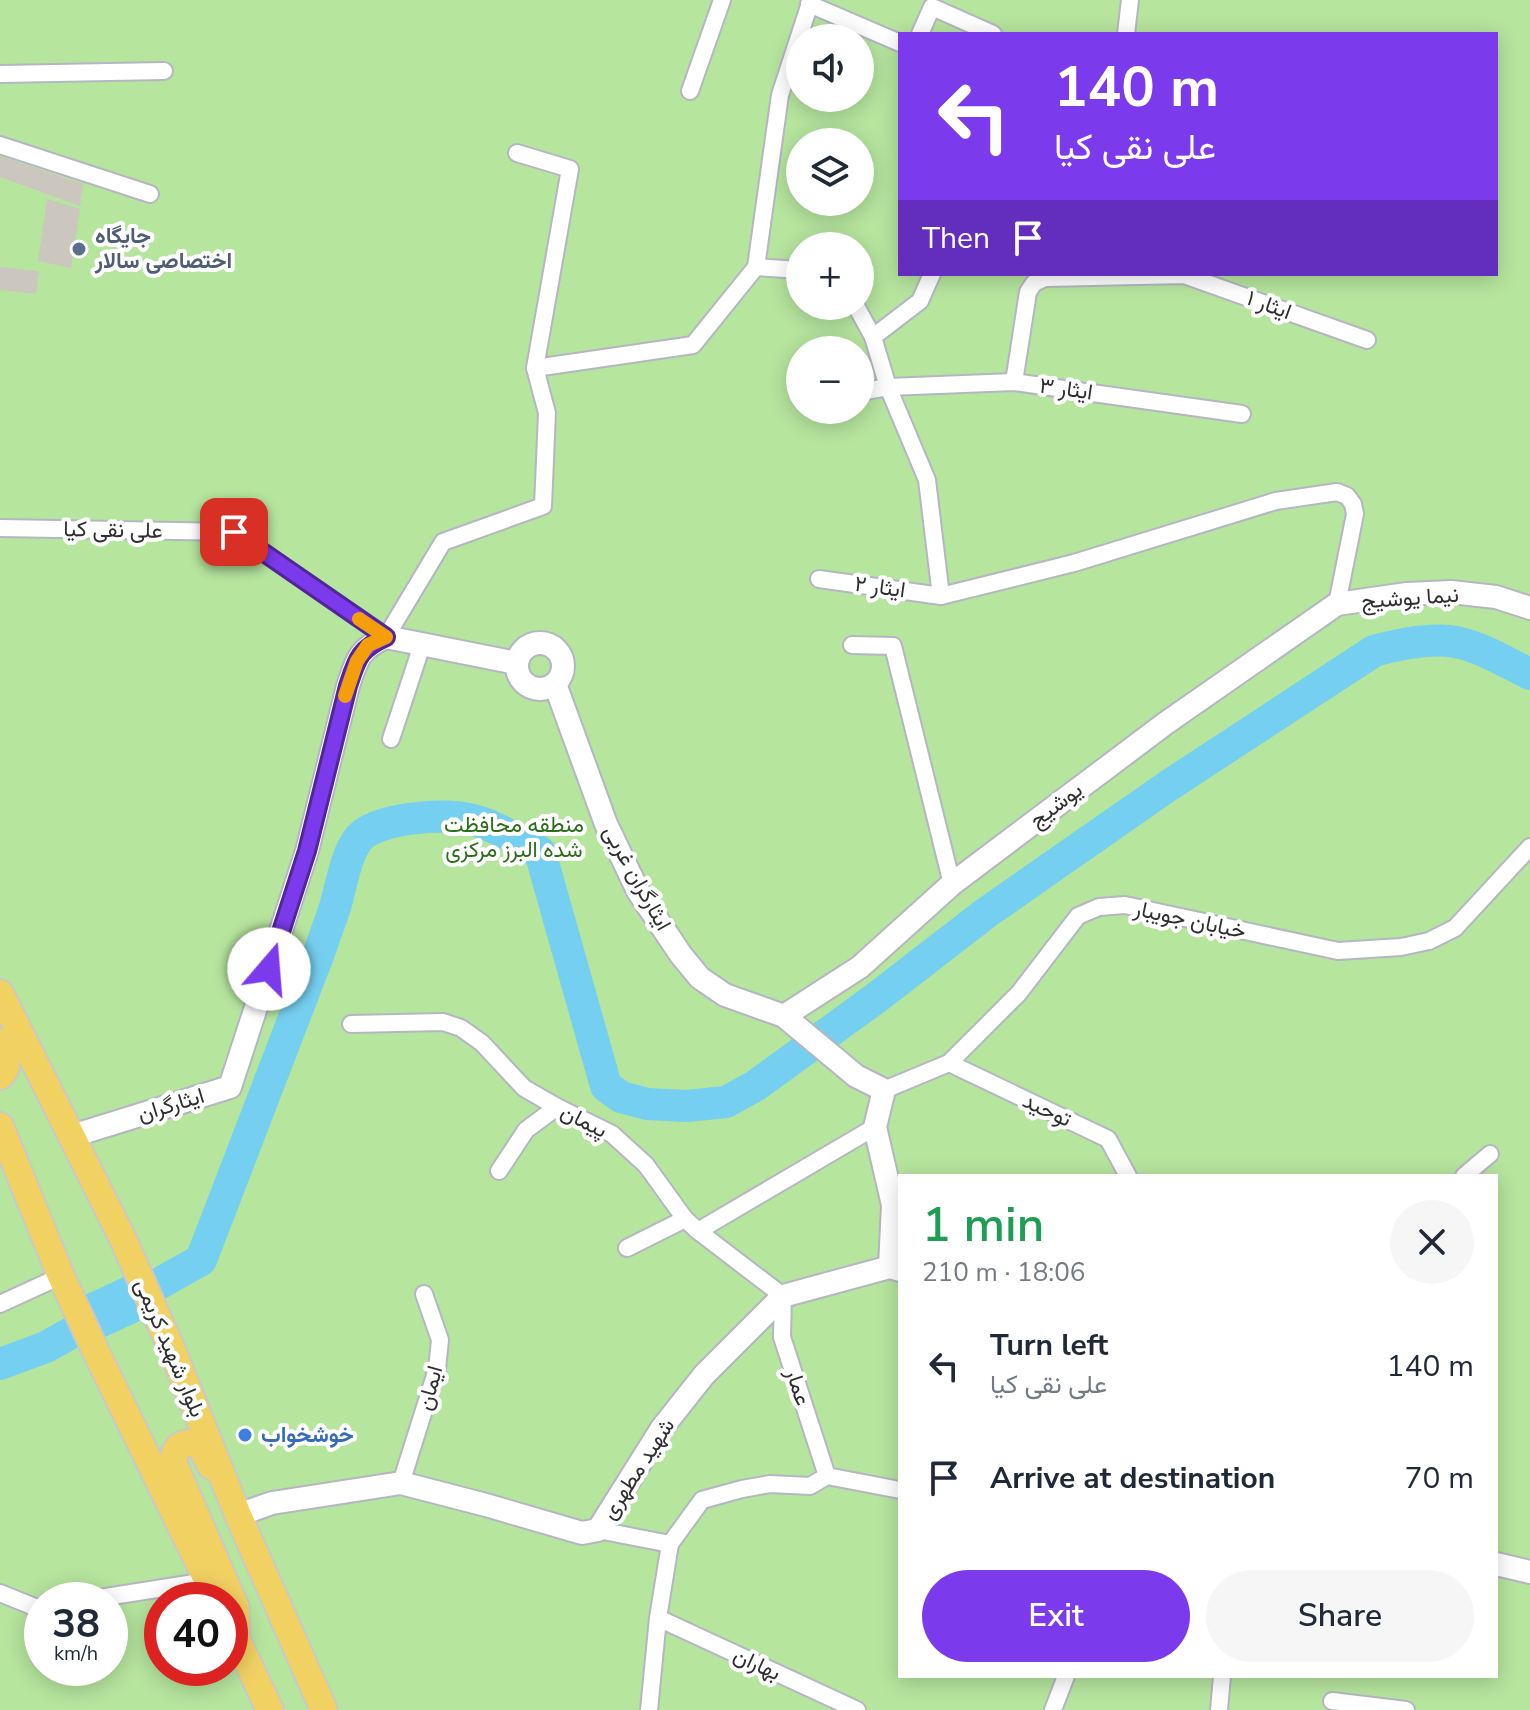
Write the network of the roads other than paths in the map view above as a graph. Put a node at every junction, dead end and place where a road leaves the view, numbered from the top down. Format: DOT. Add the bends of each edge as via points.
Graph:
graph roads {
  1 [pos="722,0"];
  2 [pos="1130,0"];
  3 [pos="810,2"];
  4 [pos="921,32"];
  5 [pos="988,32"];
  6 [pos="1126,32"];
  7 [pos="898,42"];
  8 [pos="164,71"];
  9 [pos="0,74"];
  10 [pos="690,91"];
  11 [pos="0,145"];
  12 [pos="517,153"];
  13 [pos="150,194"];
  14 [pos="756,267"];
  15 [pos="786,269"];
  16 [pos="931,276"];
  17 [pos="1138,276"];
  18 [pos="1187,276"];
  19 [pos="874,336"];
  20 [pos="874,340"];
  21 [pos="1367,340"];
  22 [pos="535,368"];
  23 [pos="1014,382"];
  24 [pos="888,387"];
  25 [pos="874,390"];
  26 [pos="1242,414"];
  27 [pos="0,528"];
  28 [pos="819,579"];
  29 [pos="941,596"];
  30 [pos="1337,604"];
  31 [pos="1530,608"];
  32 [pos="386,637"];
  33 [pos="422,645"];
  34 [pos="852,645"];
  35 [pos="516,663"];
  36 [pos="555,684"];
  37 [pos="391,739"];
  38 [pos="1530,847"];
  39 [pos="952,884"];
  40 [pos="0,993"];
  41 [pos="788,1018"];
  42 [pos="351,1024"];
  43 [pos="0,1042"];
  44 [pos="949,1063"];
  45 [pos="0,1076"];
  46 [pos="884,1090"];
  47 [pos="557,1107"];
  48 [pos="0,1126"];
  49 [pos="875,1127"];
  50 [pos="72,1136"];
  51 [pos="1490,1154"];
  52 [pos="499,1171"];
  53 [pos="1127,1174"];
  54 [pos="1466,1174"];
  55 [pos="685,1219"];
  56 [pos="698,1231"];
  57 [pos="627,1248"];
  58 [pos="895,1268"];
  59 [pos="61,1276"];
  60 [pos="424,1294"];
  61 [pos="783,1296"];
  62 [pos="0,1304"];
  63 [pos="827,1476"];
  64 [pos="401,1483"];
  65 [pos="898,1490"];
  66 [pos="238,1515"];
  67 [pos="598,1530"];
  68 [pos="670,1544"];
  69 [pos="1498,1565"];
  70 [pos="1530,1573"];
  71 [pos="208,1582"];
  72 [pos="225,1582"];
  73 [pos="0,1593"];
  74 [pos="24,1603"];
  75 [pos="658,1618"];
  76 [pos="248,1662"];
  77 [pos="1065,1678"];
  78 [pos="1222,1678"];
  79 [pos="1332,1701"];
  80 [pos="270,1710"];
  81 [pos="324,1710"];
  82 [pos="649,1710"];
  83 [pos="857,1710"];
  84 [pos="1053,1710"];
  85 [pos="1219,1710"];
  86 [pos="1406,1710"];
  1 -- 10 [label="street"];
  2 -- 6 [label="street"];
  3 -- 7 [label="street"];
  3 -- 14 [label="street" via="780,95"];
  4 -- 5 [label="street" via="932,7"];
  8 -- 9 [label="street"];
  11 -- 13 [label="street"];
  12 -- 22 [label="street" via="570,169"];
  14 -- 15 [label="street"];
  14 -- 22 [label="street" via="693,345"];
  16 -- 19 [label="street" via="920,301"];
  17 -- 23 [label="street, ایثار ۱" via="1045,278 1034,283 1028,292"];
  18 -- 21 [label="street, ایثار ۱"];
  20 -- 24 [label="street"];
  22 -- 32 [label="street" via="547,413 543,506 443,542"];
  23 -- 24 [label="street, ایثار ۳"];
  23 -- 26 [label="street, ایثار ۳"];
  24 -- 25 [label="street, ایثار ۳"];
  24 -- 29 [label="street" via="927,480"];
  27 -- 32 [label="street, علی نقی کیا" via="234,532"];
  28 -- 29 [label="street, ایثار ۲"];
  29 -- 30 [label="street" via="1074,563 1276,501 1337,492 1347,496 1355,514"];
  30 -- 31 [label="street, نیما یوشیج" via="1451,592 1496,597"];
  30 -- 39 [label="street, یوشیج" via="1166,723"];
  32 -- 33 [label="street"];
  32 -- 50 [label="street, ایثارگران" via="368,645 348,686 307,851 230,1087"];
  33 -- 35 [label="street"];
  33 -- 37 [label="street"];
  34 -- 39 [label="street" via="893,646"];
  35 -- 36 [label="street" via="525,685 540,690"];
  35 -- 36 [label="street" via="529,645 551,646 562,660 563,672"];
  36 -- 41 [label="street, ایثارگران غربی" via="606,824 638,891 681,955 700,978 725,995"];
  38 -- 44 [label="street, خیابان جویبار" via="1455,928 1401,947 1338,951 1125,905 1099,907 1078,916 1019,993"];
  39 -- 41 [label="street, یوشیج" via="860,967"];
  40 -- 50 [label="main road, بلوار شهید کریمی"];
  41 -- 46 [label="street" via="856,1076"];
  42 -- 47 [label="street, پیمان" via="443,1022 461,1028 524,1088"];
  43 -- 45 [label="main road" via="7,1065"];
  44 -- 46 [label="street, خیابان جویبار"];
  44 -- 53 [label="street, توحید" via="1108,1139"];
  46 -- 49 [label="street"];
  47 -- 52 [label="street" via="526,1130"];
  47 -- 55 [label="street, پیمان" via="612,1134 646,1165"];
  48 -- 59 [label="main road"];
  49 -- 56 [label="street"];
  49 -- 58 [label="street" via="893,1205"];
  50 -- 66 [label="main road, بلوار شهید کریمی" via="162,1325"];
  51 -- 54 [label="street"];
  55 -- 56 [label="street, پیمان"];
  55 -- 57 [label="street"];
  56 -- 61 [label="street, پیمان"];
  58 -- 61 [label="street, شهید مطهری"];
  59 -- 62 [label="street"];
  59 -- 71 [label="main road"];
  60 -- 64 [label="street, ایمان" via="440,1340 437,1369"];
  61 -- 63 [label="street, عمار" via="782,1337"];
  61 -- 67 [label="street, شهید مطهری" via="704,1375 662,1428"];
  63 -- 65 [label="street"];
  63 -- 68 [label="street" via="810,1486 770,1484 702,1500"];
  64 -- 66 [label="street, شهید مطهری" via="272,1503"];
  64 -- 67 [label="street, شهید مطهری" via="582,1533"];
  66 -- 72 [label="main road" via="200,1445 192,1442 176,1449 175,1467"];
  66 -- 81 [label="main road, بلوار شهید کریمی"];
  67 -- 68 [label="street"];
  68 -- 75 [label="street"];
  69 -- 70 [label="street"];
  73 -- 74 [label="street"];
  75 -- 82 [label="street"];
  75 -- 83 [label="street, بهاران"];
  76 -- 80 [label="main road"];
  77 -- 84 [label="street"];
  78 -- 85 [label="street"];
  79 -- 86 [label="street"];
}
